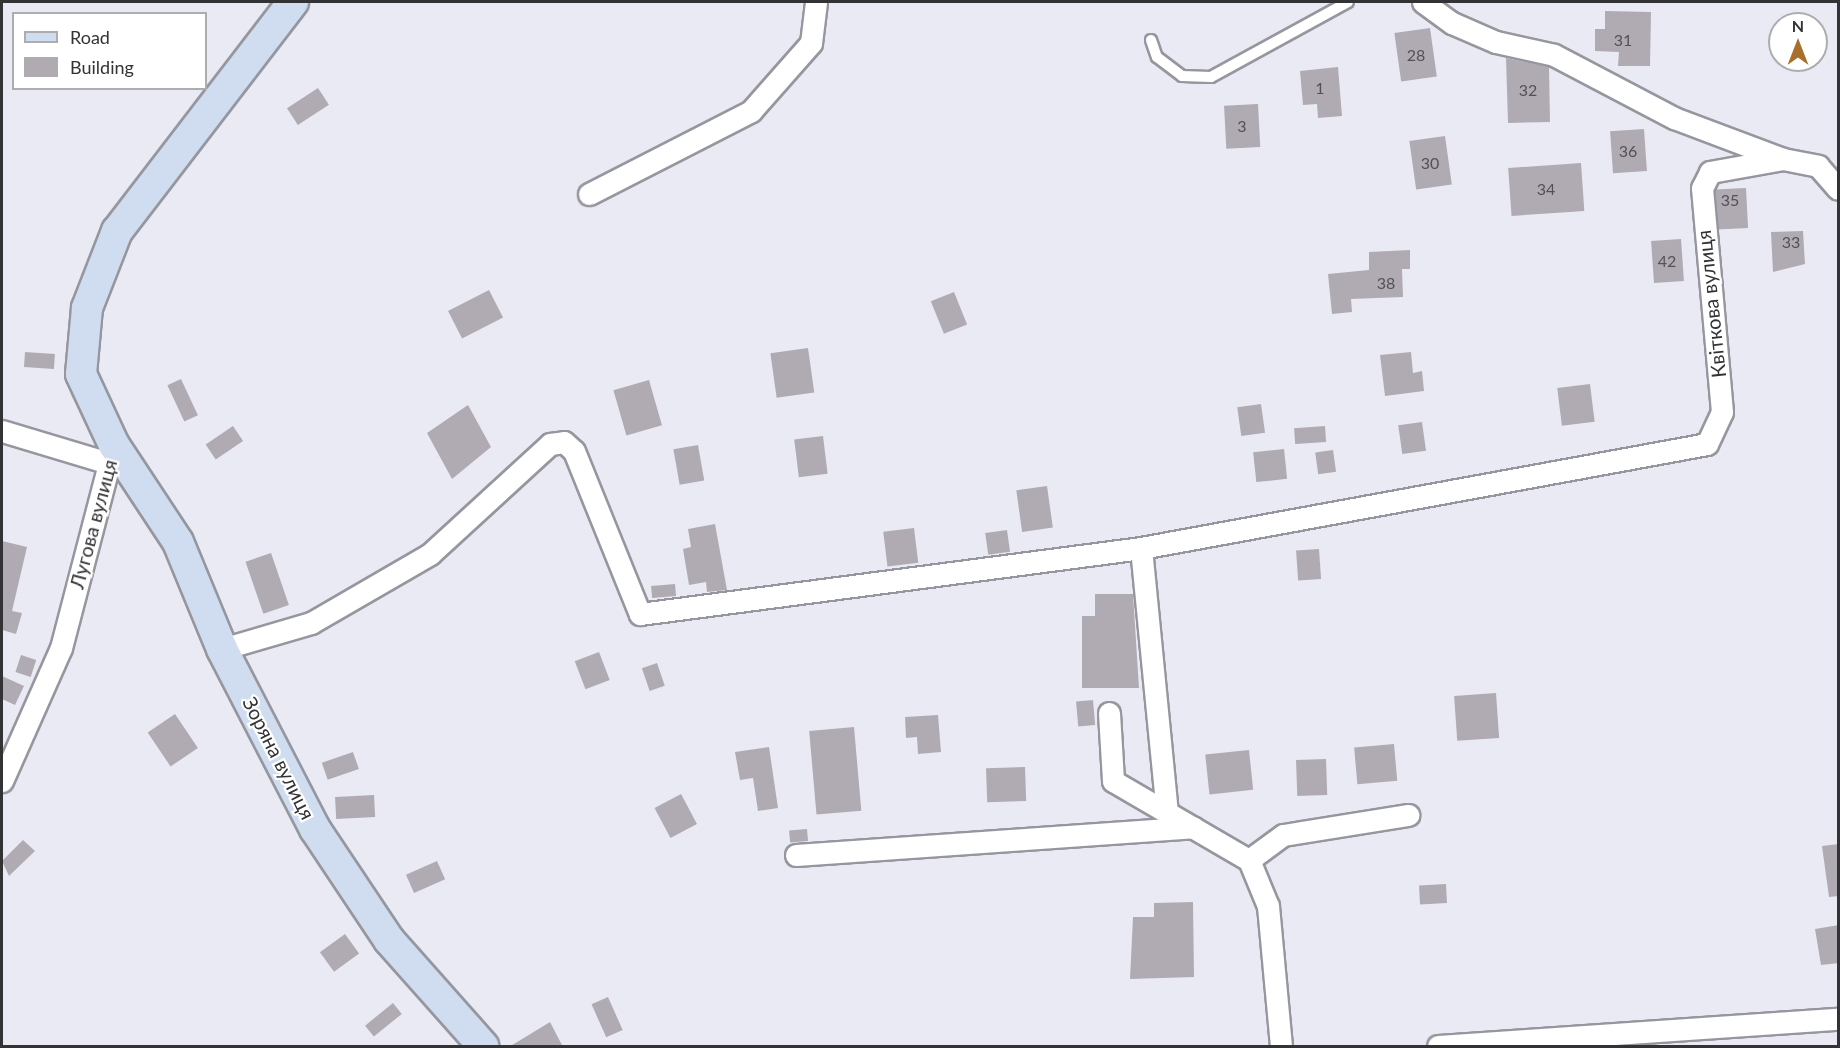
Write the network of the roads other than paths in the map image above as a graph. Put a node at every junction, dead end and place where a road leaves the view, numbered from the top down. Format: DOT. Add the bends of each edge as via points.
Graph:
graph roads {
  1 [pos="292,2"];
  2 [pos="816,2"];
  3 [pos="1348,2"];
  4 [pos="1422,2"];
  5 [pos="1151,40"];
  6 [pos="1783,159"];
  7 [pos="1839,189"];
  8 [pos="589,194"];
  9 [pos="2,431"];
  10 [pos="112,454"];
  11 [pos="1141,548"];
  12 [pos="222,649"];
  13 [pos="1109,712"];
  14 [pos="2,781"];
  15 [pos="1167,813"];
  16 [pos="1408,815"];
  17 [pos="1193,827"];
  18 [pos="796,855"];
  19 [pos="1249,860"];
  20 [pos="1839,1019"];
  21 [pos="483,1047"];
  22 [pos="1281,1047"];
  23 [pos="1438,1047"];
  1 -- 10 [label="street, Лугова вулиця" via="117,231 87,308 81,374"];
  2 -- 8 [label="street" via="811,44 751,111"];
  3 -- 5 [label="lane" via="1211,77 1182,76 1157,57"];
  4 -- 6 [label="street, Квіткова вулиця" via="1452,23 1496,42 1554,55 1674,118"];
  6 -- 7 [label="street, Квіткова вулиця" via="1818,166"];
  6 -- 11 [label="street, Квіткова вулиця" via="1710,172 1702,188 1722,412 1707,444 1644,452"];
  9 -- 10 [label="street"];
  10 -- 12 [label="street, Зоряна вулиця" via="178,542"];
  10 -- 14 [label="street, Лугова вулиця" via="61,648"];
  11 -- 12 [label="street" via="639,614 574,451 564,442 550,444 430,554 311,623"];
  11 -- 15 [label="street"];
  12 -- 21 [label="street, Зоряна вулиця" via="315,829 389,940"];
  13 -- 15 [label="street" via="1113,781"];
  15 -- 17 [label="street"];
  16 -- 19 [label="street" via="1283,835"];
  17 -- 18 [label="street"];
  17 -- 19 [label="street"];
  19 -- 22 [label="street" via="1268,906"];
  20 -- 23 [label="street"];
}
